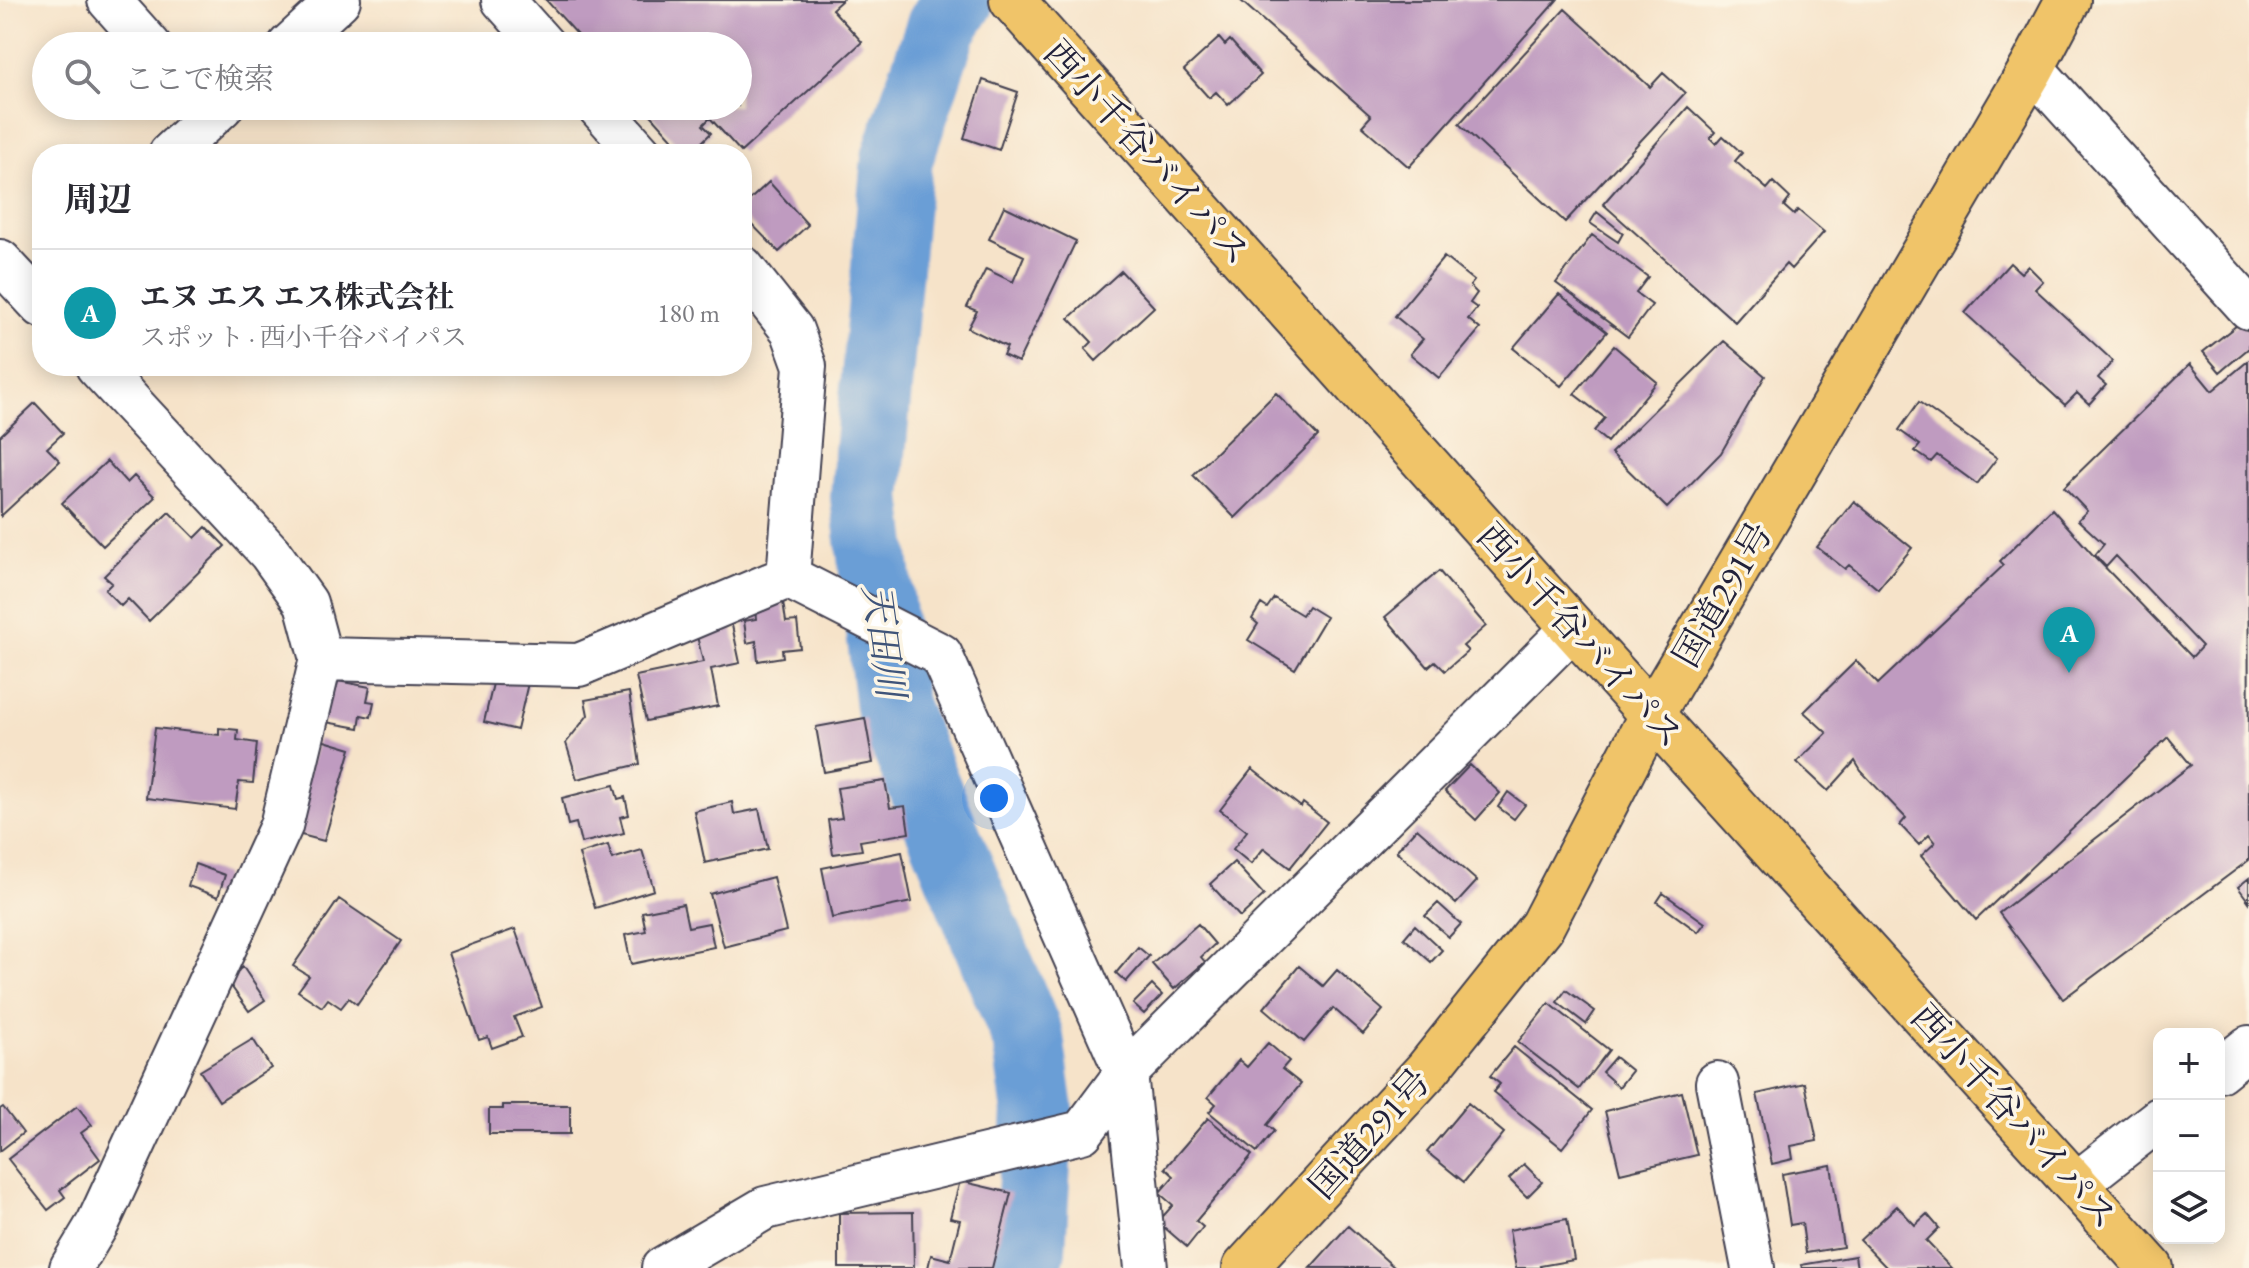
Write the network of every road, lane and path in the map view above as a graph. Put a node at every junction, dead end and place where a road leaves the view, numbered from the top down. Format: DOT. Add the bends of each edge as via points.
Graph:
graph roads {
  1 [pos="109,0"];
  2 [pos="339,0"];
  3 [pos="503,0"];
  4 [pos="2068,0"];
  5 [pos="1018,6"];
  6 [pos="138,32"];
  7 [pos="304,32"];
  8 [pos="532,32"];
  9 [pos="2032,68"];
  10 [pos="202,120"];
  11 [pos="611,120"];
  12 [pos="180,144"];
  13 [pos="632,144"];
  14 [pos="752,280"];
  15 [pos="2249,308"];
  16 [pos="106,376"];
  17 [pos="788,577"];
  18 [pos="1573,628"];
  19 [pos="321,659"];
  20 [pos="1652,714"];
  21 [pos="2249,1047"];
  22 [pos="2225,1066"];
  23 [pos="1126,1073"];
  24 [pos="1717,1083"];
  25 [pos="2153,1124"];
  26 [pos="2076,1184"];
  27 [pos="71,1268"];
  28 [pos="663,1268"];
  29 [pos="1146,1268"];
  30 [pos="1245,1268"];
  31 [pos="1753,1268"];
  32 [pos="2151,1268"];
  1 -- 6 [label="street"];
  2 -- 7 [label="street"];
  3 -- 8 [label="street"];
  4 -- 9 [label="highway, 国道291号"];
  5 -- 18 [label="highway, 西小千谷バイパス"];
  9 -- 15 [label="street"];
  9 -- 20 [label="highway, 国道291号"];
  10 -- 12 [label="street"];
  11 -- 13 [label="street"];
  14 -- 17 [label="street" via="792,330 805,366"];
  16 -- 19 [label="street" via="270,553 306,603"];
  17 -- 19 [label="street" via="579,665"];
  17 -- 23 [label="street" via="941,655"];
  18 -- 20 [label="highway, 西小千谷バイパス"];
  18 -- 23 [label="street"];
  19 -- 27 [label="street" via="281,826 98,1223"];
  20 -- 26 [label="highway, 西小千谷バイパス"];
  20 -- 30 [label="highway, 国道291号" via="1542,926 1427,1070"];
  21 -- 22 [label="street"];
  23 -- 28 [label="street" via="1082,1132 765,1208"];
  23 -- 29 [label="street"];
  24 -- 31 [label="street"];
  25 -- 26 [label="street"];
  26 -- 32 [label="highway, 西小千谷バイパス"];
}
